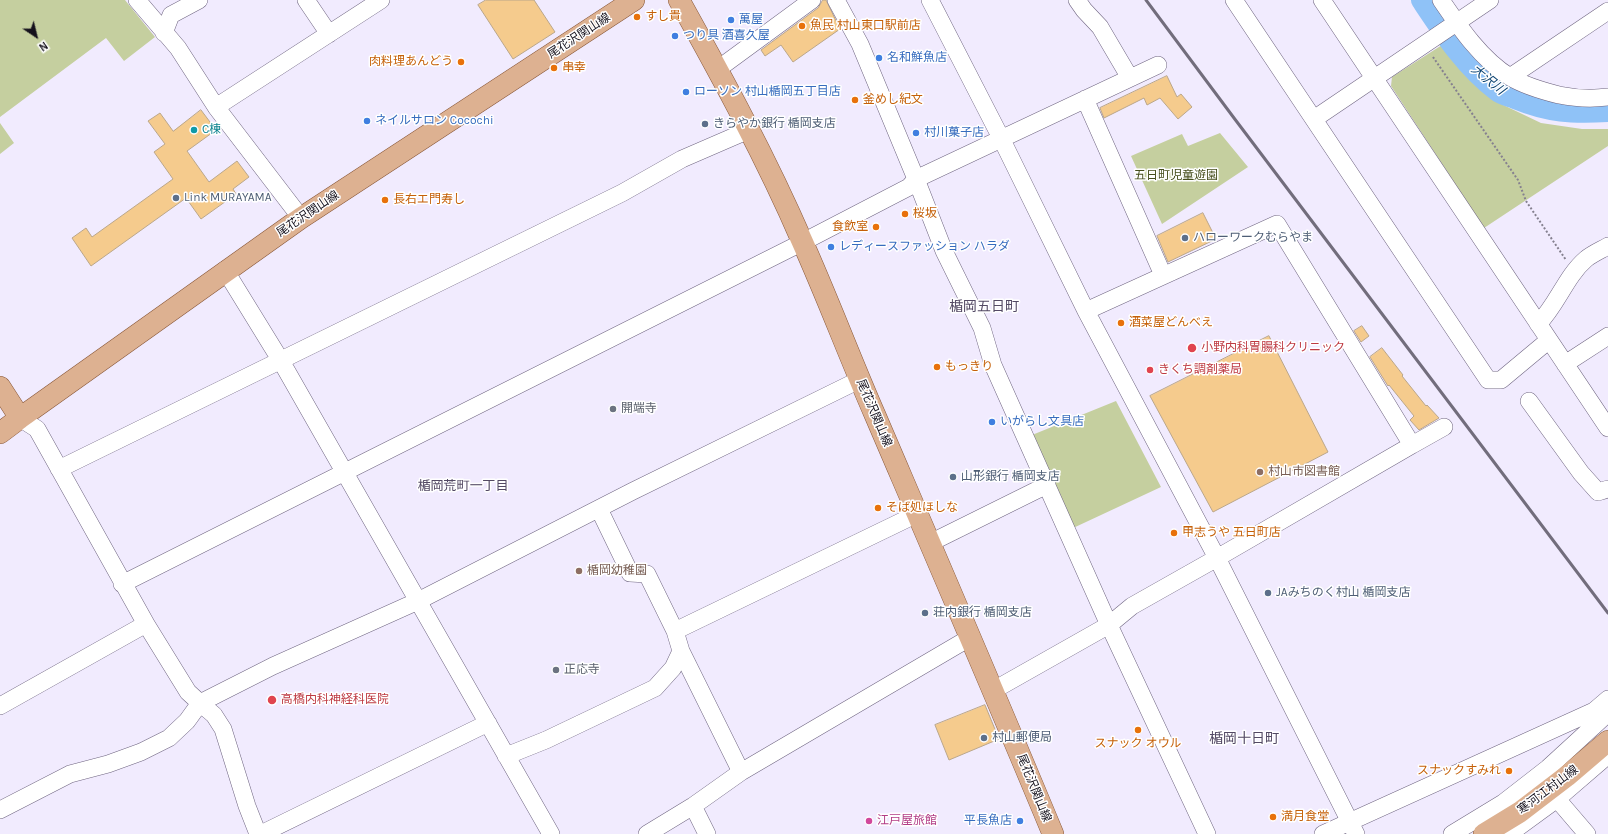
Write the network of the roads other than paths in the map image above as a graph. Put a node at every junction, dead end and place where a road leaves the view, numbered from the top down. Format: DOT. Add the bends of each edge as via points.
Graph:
graph roads {
  1 [pos="137,0"];
  2 [pos="199,0"];
  3 [pos="306,0"];
  4 [pos="381,0"];
  5 [pos="634,0"];
  6 [pos="679,0"];
  7 [pos="812,0"];
  8 [pos="836,0"];
  9 [pos="930,0"];
  10 [pos="1077,0"];
  11 [pos="1234,0"];
  12 [pos="1322,0"];
  13 [pos="1441,0"];
  14 [pos="1490,0"];
  15 [pos="1608,11"];
  16 [pos="1453,25"];
  17 [pos="164,33"];
  18 [pos="329,34"];
  19 [pos="1158,65"];
  20 [pos="718,69"];
  21 [pos="1510,77"];
  22 [pos="1130,78"];
  23 [pos="1375,78"];
  24 [pos="1608,96"];
  25 [pos="1085,99"];
  26 [pos="216,107"];
  27 [pos="1314,119"];
  28 [pos="750,130"];
  29 [pos="1001,138"];
  30 [pos="916,178"];
  31 [pos="301,218"];
  32 [pos="803,242"];
  33 [pos="1608,246"];
  34 [pos="225,270"];
  35 [pos="1163,275"];
  36 [pos="1086,311"];
  37 [pos="1538,324"];
  38 [pos="1608,336"];
  39 [pos="1549,340"];
  40 [pos="281,361"];
  41 [pos="1565,364"];
  42 [pos="860,380"];
  43 [pos="0,387"];
  44 [pos="1529,400"];
  45 [pos="20,418"];
  46 [pos="1444,427"];
  47 [pos="1608,428"];
  48 [pos="0,433"];
  49 [pos="1412,445"];
  50 [pos="59,469"];
  51 [pos="344,471"];
  52 [pos="1047,485"];
  53 [pos="1608,489"];
  54 [pos="599,509"];
  55 [pos="917,514"];
  56 [pos="930,542"];
  57 [pos="1217,558"];
  58 [pos="122,584"];
  59 [pos="418,601"];
  60 [pos="146,624"];
  61 [pos="1109,624"];
  62 [pos="675,632"];
  63 [pos="971,637"];
  64 [pos="681,651"];
  65 [pos="994,690"];
  66 [pos="1608,699"];
  67 [pos="200,704"];
  68 [pos="0,706"];
  69 [pos="1602,713"];
  70 [pos="488,723"];
  71 [pos="1608,742"];
  72 [pos="1608,755"];
  73 [pos="506,756"];
  74 [pos="741,772"];
  75 [pos="1557,799"];
  76 [pos="693,806"];
  77 [pos="0,810"];
  78 [pos="1353,828"];
  79 [pos="258,834"];
  80 [pos="262,834"];
  81 [pos="551,834"];
  82 [pos="647,834"];
  83 [pos="707,834"];
  84 [pos="1053,834"];
  85 [pos="1207,834"];
  86 [pos="1324,834"];
  87 [pos="1452,834"];
  88 [pos="1484,834"];
  89 [pos="1509,834"];
  90 [pos="1586,834"];
  1 -- 17 [label="street"];
  2 -- 17 [label="street" via="171,15"];
  3 -- 18 [label="street"];
  4 -- 18 [label="street"];
  5 -- 31 [label="main road, 尾花沢関山線"];
  6 -- 20 [label="main road, 尾花沢関山線"];
  7 -- 20 [label="street"];
  8 -- 30 [label="street" via="860,44"];
  9 -- 29 [label="street"];
  10 -- 22 [label="street" via="1100,27"];
  11 -- 27 [label="street"];
  12 -- 23 [label="street"];
  13 -- 16 [label="street"];
  14 -- 16 [label="street"];
  15 -- 21 [label="street"];
  16 -- 21 [label="street" via="1485,57"];
  16 -- 23 [label="street"];
  17 -- 26 [label="street" via="178,48"];
  18 -- 26 [label="street"];
  19 -- 22 [label="street"];
  20 -- 28 [label="main road, 尾花沢関山線"];
  21 -- 24 [label="street" via="1540,91 1568,96"];
  22 -- 25 [label="street"];
  23 -- 27 [label="street"];
  23 -- 37 [label="street"];
  25 -- 29 [label="street"];
  25 -- 35 [label="street"];
  26 -- 31 [label="street"];
  27 -- 39 [label="street" via="1488,380 1501,380"];
  28 -- 32 [label="main road, 尾花沢関山線"];
  28 -- 40 [label="street" via="682,159 622,193"];
  29 -- 30 [label="street"];
  29 -- 36 [label="street"];
  30 -- 32 [label="street" via="909,187"];
  30 -- 52 [label="street" via="944,251 982,328 994,365"];
  31 -- 34 [label="main road, 尾花沢関山線"];
  32 -- 42 [label="main road, 尾花沢関山線"];
  32 -- 51 [label="street"];
  33 -- 37 [label="street" via="1587,258 1574,272 1548,314"];
  34 -- 40 [label="street"];
  34 -- 45 [label="main road, 尾花沢関山線"];
  35 -- 36 [label="street"];
  35 -- 49 [label="street" via="1277,224"];
  36 -- 57 [label="street"];
  37 -- 39 [label="street"];
  38 -- 41 [label="street"];
  39 -- 41 [label="street"];
  40 -- 50 [label="street"];
  40 -- 51 [label="street"];
  41 -- 47 [label="street"];
  42 -- 54 [label="street"];
  42 -- 55 [label="main road, 尾花沢関山線"];
  43 -- 45 [label="main road"];
  44 -- 53 [label="street" via="1581,473 1598,492"];
  45 -- 48 [label="main road, 尾花沢関山線"];
  45 -- 50 [label="street" via="38,429"];
  46 -- 49 [label="street"];
  49 -- 57 [label="street"];
  50 -- 58 [label="street"];
  51 -- 58 [label="street"];
  51 -- 59 [label="street"];
  52 -- 56 [label="street"];
  52 -- 61 [label="street"];
  54 -- 59 [label="street"];
  54 -- 62 [label="street" via="630,573 647,574"];
  55 -- 56 [label="main road, 尾花沢関山線"];
  55 -- 62 [label="street"];
  56 -- 63 [label="main road, 尾花沢関山線"];
  57 -- 61 [label="street" via="1132,606"];
  57 -- 78 [label="street"];
  58 -- 60 [label="street"];
  59 -- 67 [label="street" via="273,666"];
  59 -- 70 [label="street"];
  60 -- 67 [label="street" via="188,692"];
  60 -- 68 [label="street"];
  61 -- 65 [label="street"];
  61 -- 85 [label="street"];
  62 -- 64 [label="street"];
  63 -- 65 [label="main road, 尾花沢関山線"];
  63 -- 74 [label="street"];
  64 -- 73 [label="street" via="673,668 655,688 546,740"];
  64 -- 74 [label="street"];
  65 -- 84 [label="main road, 尾花沢関山線"];
  66 -- 69 [label="street"];
  67 -- 77 [label="street" via="169,738 141,752 70,774"];
  67 -- 79 [label="street" via="214,715 223,729"];
  69 -- 78 [label="street"];
  69 -- 87 [label="street" via="1548,768 1503,803"];
  70 -- 73 [label="street"];
  70 -- 80 [label="street"];
  71 -- 88 [label="main road, 寒河江村山線" via="1520,812"];
  72 -- 75 [label="street"];
  73 -- 81 [label="street"];
  74 -- 76 [label="street"];
  75 -- 89 [label="street"];
  75 -- 90 [label="street"];
  76 -- 82 [label="street"];
  76 -- 83 [label="street"];
  78 -- 86 [label="street"];
}
